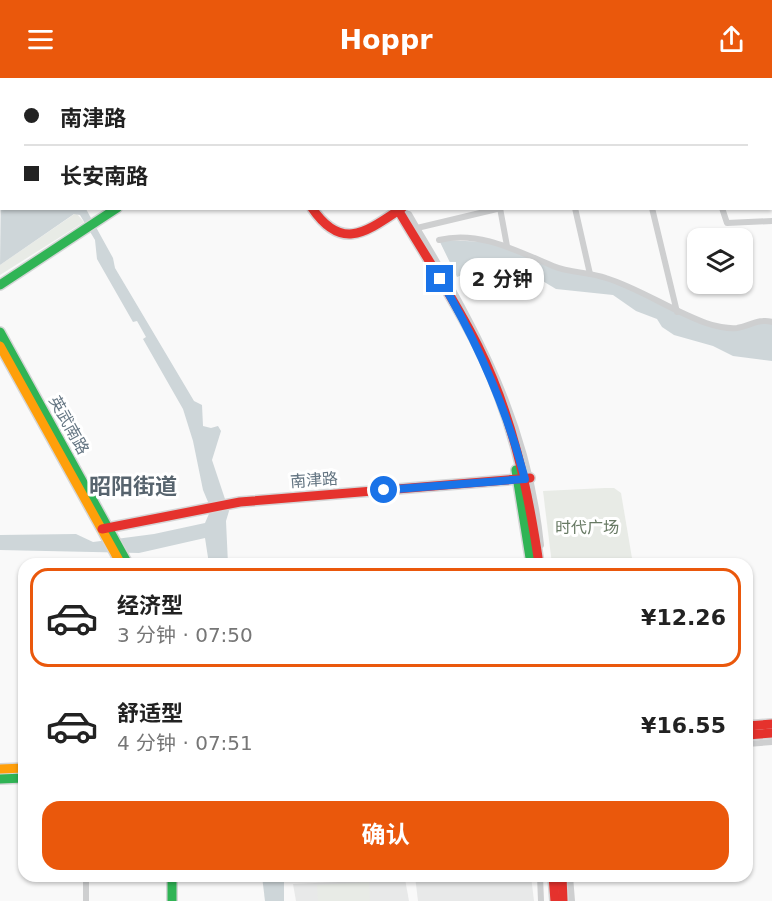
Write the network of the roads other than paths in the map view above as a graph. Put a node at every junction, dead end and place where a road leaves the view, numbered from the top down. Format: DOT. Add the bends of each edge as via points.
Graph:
graph roads {
  1 [pos="114,210"];
  2 [pos="314,210"];
  3 [pos="396,210"];
  4 [pos="462,210"];
  5 [pos="496,210"];
  6 [pos="500,210"];
  7 [pos="575,210"];
  8 [pos="652,210"];
  9 [pos="723,210"];
  10 [pos="464,217"];
  11 [pos="772,221"];
  12 [pos="417,228"];
  13 [pos="440,240"];
  14 [pos="507,246"];
  15 [pos="590,274"];
  16 [pos="0,285"];
  17 [pos="677,312"];
  18 [pos="772,322"];
  19 [pos="0,333"];
  20 [pos="0,346"];
  21 [pos="525,479"];
  22 [pos="108,532"];
  23 [pos="119,558"];
  24 [pos="124,558"];
  25 [pos="531,558"];
  26 [pos="538,558"];
  27 [pos="542,558"];
  28 [pos="772,724"];
  29 [pos="753,726"];
  30 [pos="772,733"];
  31 [pos="753,735"];
  32 [pos="772,742"];
  33 [pos="753,744"];
  34 [pos="18,768"];
  35 [pos="0,769"];
  36 [pos="18,778"];
  37 [pos="0,779"];
  38 [pos="86,882"];
  39 [pos="166,882"];
  40 [pos="172,882"];
  41 [pos="540,882"];
  42 [pos="553,882"];
  43 [pos="561,882"];
  44 [pos="570,882"];
  45 [pos="86,901"];
  46 [pos="166,901"];
  47 [pos="172,901"];
  48 [pos="541,901"];
  49 [pos="555,901"];
  50 [pos="563,901"];
  51 [pos="572,901"];
  1 -- 16 [label="main road"];
  2 -- 3 [label="main road" via="332,232 346,237 357,235"];
  3 -- 12 [label="street" via="409,214"];
  3 -- 21 [label="main road" via="473,350"];
  4 -- 10 [label="street"];
  5 -- 10 [label="street"];
  6 -- 14 [label="street"];
  7 -- 15 [label="street"];
  8 -- 17 [label="street"];
  9 -- 11 [label="street" via="726,223"];
  10 -- 12 [label="street"];
  12 -- 21 [label="street" via="488,354 513,417"];
  13 -- 14 [label="street" via="454,236"];
  14 -- 15 [label="street" via="555,267"];
  15 -- 17 [label="street" via="629,286"];
  17 -- 18 [label="street" via="735,328 763,320"];
  19 -- 22 [label="main road, 英武南路"];
  20 -- 22 [label="main road, 英武南路"];
  21 -- 22 [label="main road, 南津路" via="240,502"];
  21 -- 25 [label="main road"];
  21 -- 26 [label="main road"];
  21 -- 27 [label="street"];
  22 -- 23 [label="main road, 英武南路"];
  22 -- 24 [label="main road, 英武南路"];
  28 -- 29 [label="main road"];
  30 -- 31 [label="main road"];
  32 -- 33 [label="street"];
  34 -- 35 [label="main road"];
  36 -- 37 [label="main road"];
  38 -- 45 [label="street"];
  39 -- 46 [label="main road"];
  40 -- 47 [label="main road"];
  41 -- 48 [label="street"];
  42 -- 49 [label="main road"];
  43 -- 50 [label="main road"];
  44 -- 51 [label="street"];
}
